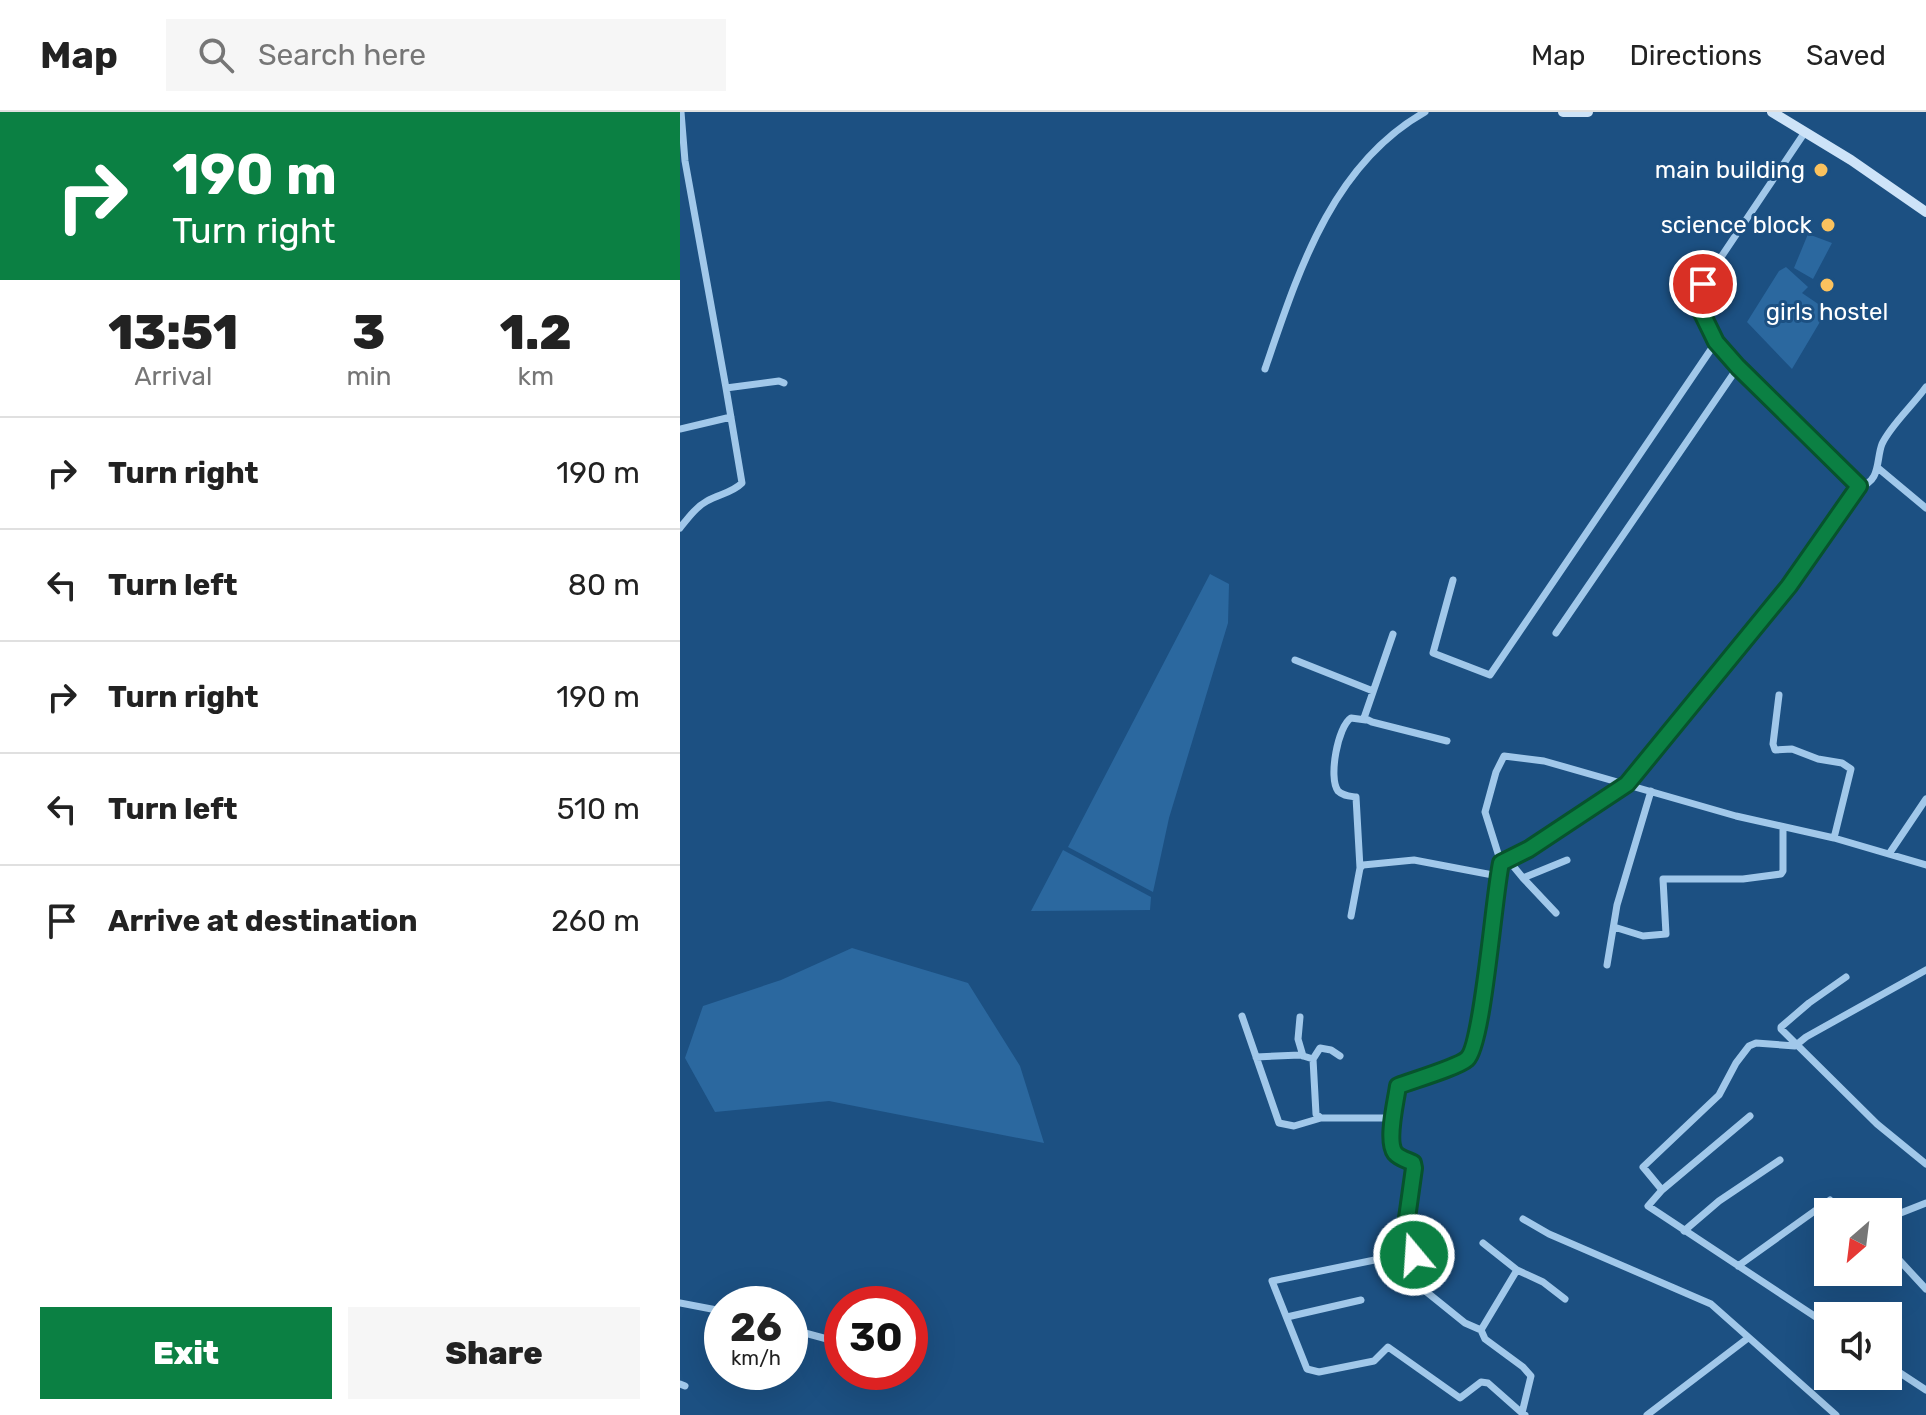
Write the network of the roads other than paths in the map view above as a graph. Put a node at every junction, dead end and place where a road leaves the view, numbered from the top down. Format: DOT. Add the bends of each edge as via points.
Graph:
graph roads {
  1 [pos="681,112"];
  2 [pos="1425,112"];
  3 [pos="1563,112"];
  4 [pos="1588,112"];
  5 [pos="1772,112"];
  6 [pos="1805,132"];
  7 [pos="1926,212"];
  8 [pos="1716,342"];
  9 [pos="1738,367"];
  10 [pos="1265,369"];
  11 [pos="784,383"];
  12 [pos="1926,387"];
  13 [pos="726,388"];
  14 [pos="731,417"];
  15 [pos="680,429"];
  16 [pos="1878,468"];
  17 [pos="1859,486"];
  18 [pos="1926,508"];
  19 [pos="680,528"];
  20 [pos="1453,580"];
  21 [pos="1556,633"];
  22 [pos="1393,634"];
  23 [pos="1295,660"];
  24 [pos="1373,691"];
  25 [pos="1779,695"];
  26 [pos="1366,720"];
  27 [pos="1447,741"];
  28 [pos="1627,784"];
  29 [pos="1651,791"];
  30 [pos="1926,799"];
  31 [pos="1783,827"];
  32 [pos="1834,838"];
  33 [pos="1889,854"];
  34 [pos="1567,860"];
  35 [pos="1505,862"];
  36 [pos="1926,865"];
  37 [pos="1360,868"];
  38 [pos="1498,876"];
  39 [pos="1523,878"];
  40 [pos="1556,913"];
  41 [pos="1351,916"];
  42 [pos="1614,927"];
  43 [pos="1607,965"];
  44 [pos="1926,970"];
  45 [pos="1846,977"];
  46 [pos="1242,1016"];
  47 [pos="1300,1017"];
  48 [pos="1795,1046"];
  49 [pos="1303,1056"];
  50 [pos="1340,1056"];
  51 [pos="1256,1057"];
  52 [pos="1313,1059"];
  53 [pos="1750,1116"];
  54 [pos="1321,1118"];
  55 [pos="1395,1118"];
  56 [pos="1780,1160"];
  57 [pos="1926,1164"];
  58 [pos="1662,1190"];
  59 [pos="1926,1203"];
  60 [pos="1814,1211"];
  61 [pos="1902,1212"];
  62 [pos="1523,1219"];
  63 [pos="1684,1231"];
  64 [pos="1483,1243"];
  65 [pos="1402,1254"];
  66 [pos="1902,1263"];
  67 [pos="1738,1266"];
  68 [pos="1517,1270"];
  69 [pos="1926,1289"];
  70 [pos="1565,1299"];
  71 [pos="1361,1300"];
  72 [pos="680,1303"];
  73 [pos="704,1308"];
  74 [pos="1814,1316"];
  75 [pos="1287,1317"];
  76 [pos="1481,1330"];
  77 [pos="1748,1338"];
  78 [pos="1902,1374"];
  79 [pos="1926,1390"];
  80 [pos="1524,1414"];
  81 [pos="1647,1415"];
  82 [pos="1836,1415"];
  1 -- 13 [label="street"];
  2 -- 10 [label="street" via="1368,155 1344,187 1304,260"];
  3 -- 4 [label="street"];
  5 -- 6 [label="street"];
  6 -- 7 [label="street"];
  6 -- 8 [label="street" via="1703,284 1698,305"];
  8 -- 9 [label="street"];
  8 -- 20 [label="street" via="1490,675 1433,653"];
  9 -- 17 [label="street"];
  9 -- 21 [label="street"];
  11 -- 13 [label="street"];
  12 -- 16 [label="street" via="1887,436"];
  13 -- 14 [label="street"];
  14 -- 15 [label="street"];
  14 -- 19 [label="street" via="742,483 706,501"];
  16 -- 17 [label="street" via="1866,485"];
  16 -- 18 [label="street"];
  17 -- 28 [label="street" via="1789,586"];
  22 -- 24 [label="street"];
  23 -- 24 [label="street"];
  24 -- 26 [label="street"];
  25 -- 32 [label="street" via="1775,750 1792,749 1851,769"];
  26 -- 27 [label="street"];
  26 -- 37 [label="street" via="1344,722 1333,778 1342,795 1356,797"];
  28 -- 29 [label="street"];
  28 -- 35 [label="street"];
  28 -- 35 [label="street" via="1544,761 1504,756 1485,812"];
  29 -- 31 [label="street"];
  29 -- 42 [label="street"];
  30 -- 33 [label="street"];
  31 -- 32 [label="street"];
  31 -- 42 [label="street" via="1781,874 1663,879 1666,934 1643,936"];
  32 -- 33 [label="street"];
  33 -- 36 [label="street"];
  34 -- 39 [label="street"];
  35 -- 38 [label="street"];
  35 -- 39 [label="street"];
  37 -- 38 [label="street" via="1414,860"];
  37 -- 41 [label="street"];
  38 -- 55 [label="street" via="1472,1053 1453,1066 1395,1086"];
  39 -- 40 [label="street"];
  42 -- 43 [label="street"];
  44 -- 48 [label="street"];
  45 -- 48 [label="street" via="1781,1027"];
  46 -- 51 [label="street"];
  47 -- 49 [label="street"];
  48 -- 57 [label="street"];
  48 -- 58 [label="street" via="1749,1046 1719,1095 1643,1167"];
  49 -- 51 [label="street"];
  49 -- 52 [label="street"];
  50 -- 52 [label="street" via="1325,1047"];
  51 -- 54 [label="street" via="1279,1123 1294,1126"];
  52 -- 54 [label="street" via="1314,1104"];
  53 -- 58 [label="street"];
  54 -- 55 [label="street"];
  55 -- 65 [label="street" via="1392,1146 1414,1168"];
  56 -- 63 [label="street"];
  58 -- 63 [label="street" via="1648,1206"];
  59 -- 61 [label="street"];
  60 -- 67 [label="street"];
  62 -- 77 [label="street" via="1711,1304"];
  63 -- 67 [label="street"];
  64 -- 68 [label="street"];
  65 -- 75 [label="street" via="1272,1281"];
  65 -- 76 [label="street" via="1414,1255 1413,1281"];
  66 -- 69 [label="street"];
  67 -- 74 [label="street"];
  68 -- 70 [label="street"];
  68 -- 76 [label="street"];
  71 -- 75 [label="street"];
  72 -- 73 [label="street"];
  75 -- 80 [label="street" via="1307,1369 1314,1372 1374,1361 1388,1347 1460,1398 1481,1382 1488,1383"];
  76 -- 80 [label="street" via="1531,1376"];
  77 -- 81 [label="street"];
  77 -- 82 [label="street"];
  78 -- 79 [label="street"];
}
